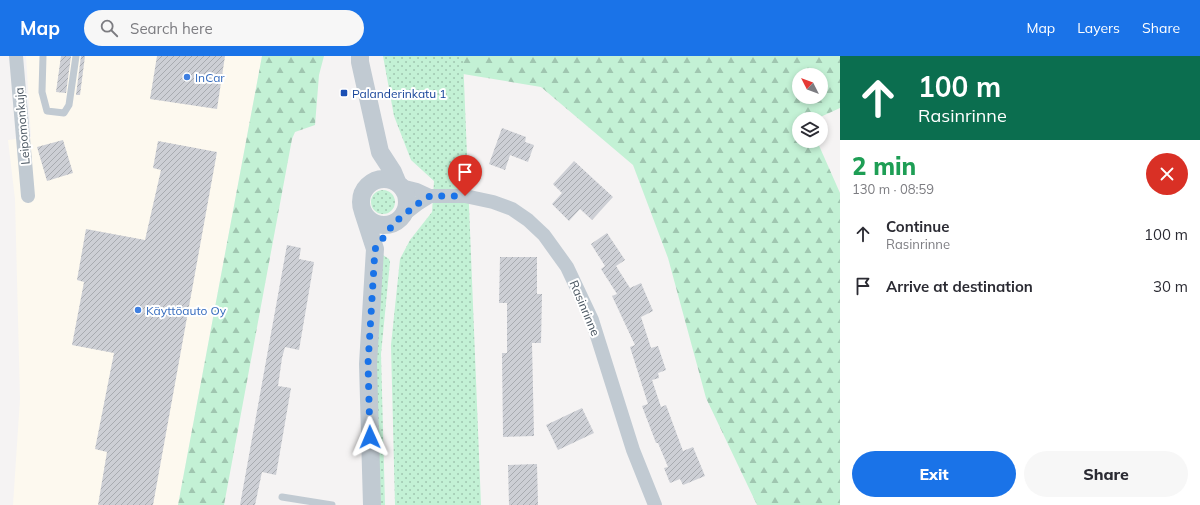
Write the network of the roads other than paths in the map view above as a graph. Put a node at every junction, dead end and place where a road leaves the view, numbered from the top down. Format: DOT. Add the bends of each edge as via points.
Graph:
graph roads {
  1 [pos="16,56"];
  2 [pos="43,56"];
  3 [pos="76,56"];
  4 [pos="360,56"];
  5 [pos="380,152"];
  6 [pos="399,185"];
  7 [pos="364,189"];
  8 [pos="28,196"];
  9 [pos="430,196"];
  10 [pos="363,212"];
  11 [pos="398,219"];
  12 [pos="375,249"];
  13 [pos="282,497"];
  14 [pos="332,505"];
  15 [pos="372,505"];
  16 [pos="655,505"];
  1 -- 8 [label="street, Leipomonkuja"];
  2 -- 3 [label="lane" via="42,92 47,111 64,113 69,105"];
  4 -- 5 [label="street"];
  5 -- 6 [label="street"];
  5 -- 7 [label="street"];
  6 -- 7 [label="street" via="383,179 376,180"];
  6 -- 9 [label="street, Rasinrinne"];
  6 -- 11 [label="street" via="404,192 406,204"];
  7 -- 10 [label="street" via="360,204"];
  9 -- 11 [label="street"];
  9 -- 16 [label="street, Rasinrinne" via="465,196 493,202 512,209 544,235 567,268 592,320 633,450"];
  10 -- 11 [label="street" via="373,223 380,225 388,225"];
  10 -- 12 [label="street"];
  11 -- 12 [label="street"];
  12 -- 15 [label="street" via="368,364"];
  13 -- 14 [label="lane"];
}
